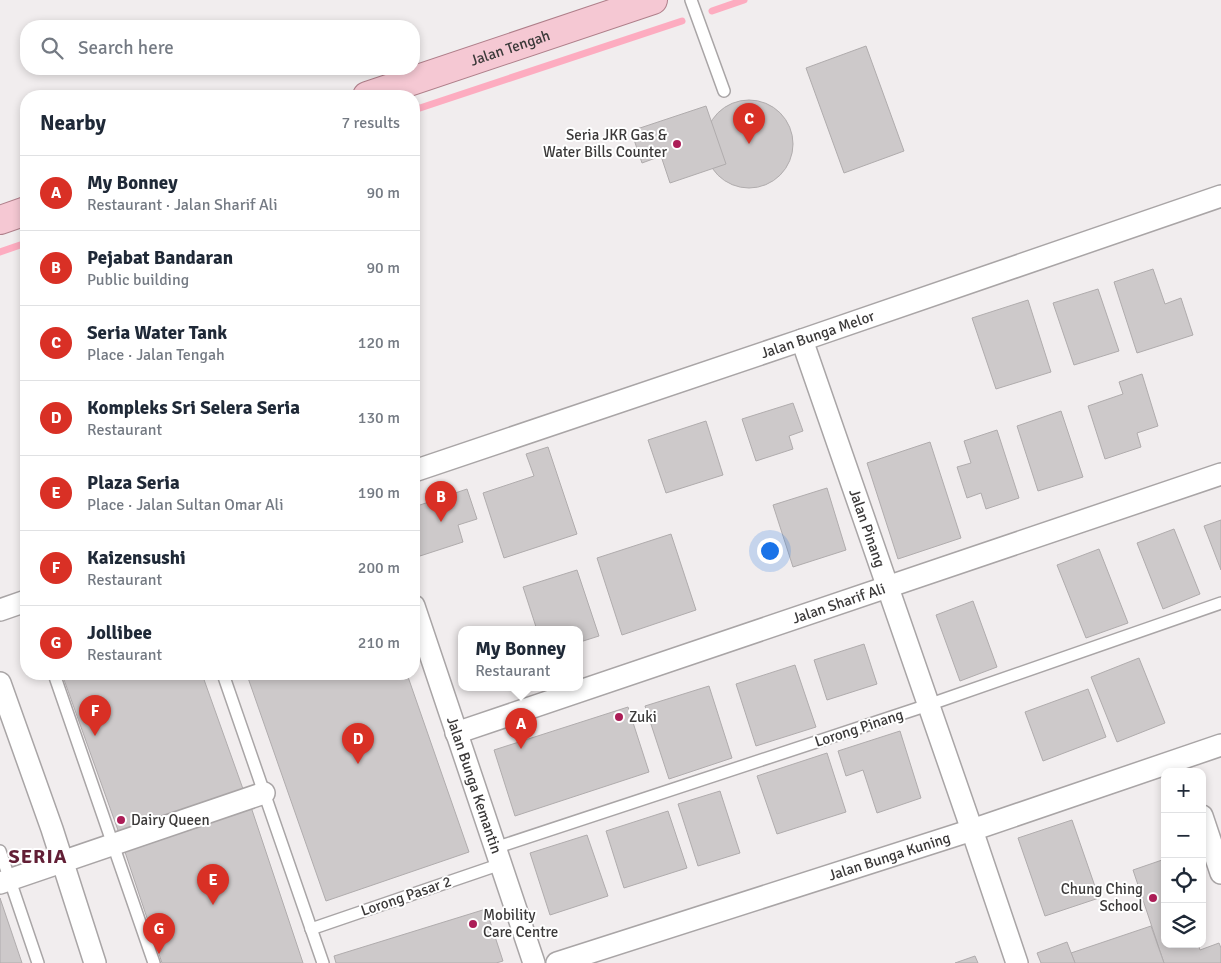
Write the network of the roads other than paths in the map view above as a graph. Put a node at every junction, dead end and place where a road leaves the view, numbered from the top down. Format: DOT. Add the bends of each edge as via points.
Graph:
graph roads {
  1 [pos="653,0"];
  2 [pos="691,0"];
  3 [pos="385,90"];
  4 [pos="724,91"];
  5 [pos="1221,196"];
  6 [pos="20,213"];
  7 [pos="0,220"];
  8 [pos="802,340"];
  9 [pos="420,469"];
  10 [pos="1221,474"];
  11 [pos="888,588"];
  12 [pos="20,603"];
  13 [pos="1221,603"];
  14 [pos="0,610"];
  15 [pos="420,624"];
  16 [pos="56,680"];
  17 [pos="225,680"];
  18 [pos="0,683"];
  19 [pos="583,690"];
  20 [pos="581,691"];
  21 [pos="928,705"];
  22 [pos="456,733"];
  23 [pos="1221,745"];
  24 [pos="1185,765"];
  25 [pos="264,793"];
  26 [pos="1206,828"];
  27 [pos="972,830"];
  28 [pos="113,844"];
  29 [pos="0,851"];
  30 [pos="498,856"];
  31 [pos="62,862"];
  32 [pos="1221,873"];
  33 [pos="5,881"];
  34 [pos="311,929"];
  35 [pos="38,963"];
  36 [pos="95,963"];
  37 [pos="154,963"];
  38 [pos="323,963"];
  39 [pos="534,963"];
  40 [pos="557,963"];
  41 [pos="1017,963"];
  1 -- 3 [label="main road, Jalan Tengah"];
  2 -- 4 [label="lane"];
  5 -- 8 [label="street, Jalan Bunga Melor"];
  6 -- 7 [label="main road"];
  8 -- 9 [label="street, Jalan Bunga Melor"];
  8 -- 11 [label="street, Jalan Pinang"];
  10 -- 11 [label="street, Jalan Sharif Ali"];
  11 -- 19 [label="street, Jalan Sharif Ali"];
  11 -- 21 [label="street, Jalan Pinang"];
  12 -- 14 [label="street"];
  13 -- 21 [label="lane, Lorong Pinang"];
  15 -- 22 [label="street, Jalan Bunga Kemantin"];
  16 -- 28 [label="lane"];
  17 -- 25 [label="lane"];
  18 -- 31 [label="street"];
  20 -- 22 [label="street, Jalan Sharif Ali"];
  21 -- 27 [label="street, Jalan Pinang"];
  21 -- 30 [label="lane, Lorong Pinang"];
  22 -- 30 [label="street, Jalan Bunga Kemantin"];
  23 -- 24 [label="street, Jalan Bunga Kuning"];
  24 -- 27 [label="street, Jalan Bunga Kuning"];
  25 -- 28 [label="street"];
  25 -- 34 [label="lane"];
  26 -- 32 [label="street"];
  27 -- 40 [label="street, Jalan Bunga Kuning"];
  27 -- 41 [label="street, Jalan Pinang"];
  28 -- 31 [label="street"];
  28 -- 37 [label="lane"];
  29 -- 33 [label="lane"];
  30 -- 34 [label="lane, Lorong Pasar 2"];
  30 -- 39 [label="street, Jalan Bunga Kemantin"];
  31 -- 33 [label="street"];
  31 -- 36 [label="street"];
  33 -- 35 [label="lane"];
  34 -- 38 [label="lane"];
}
